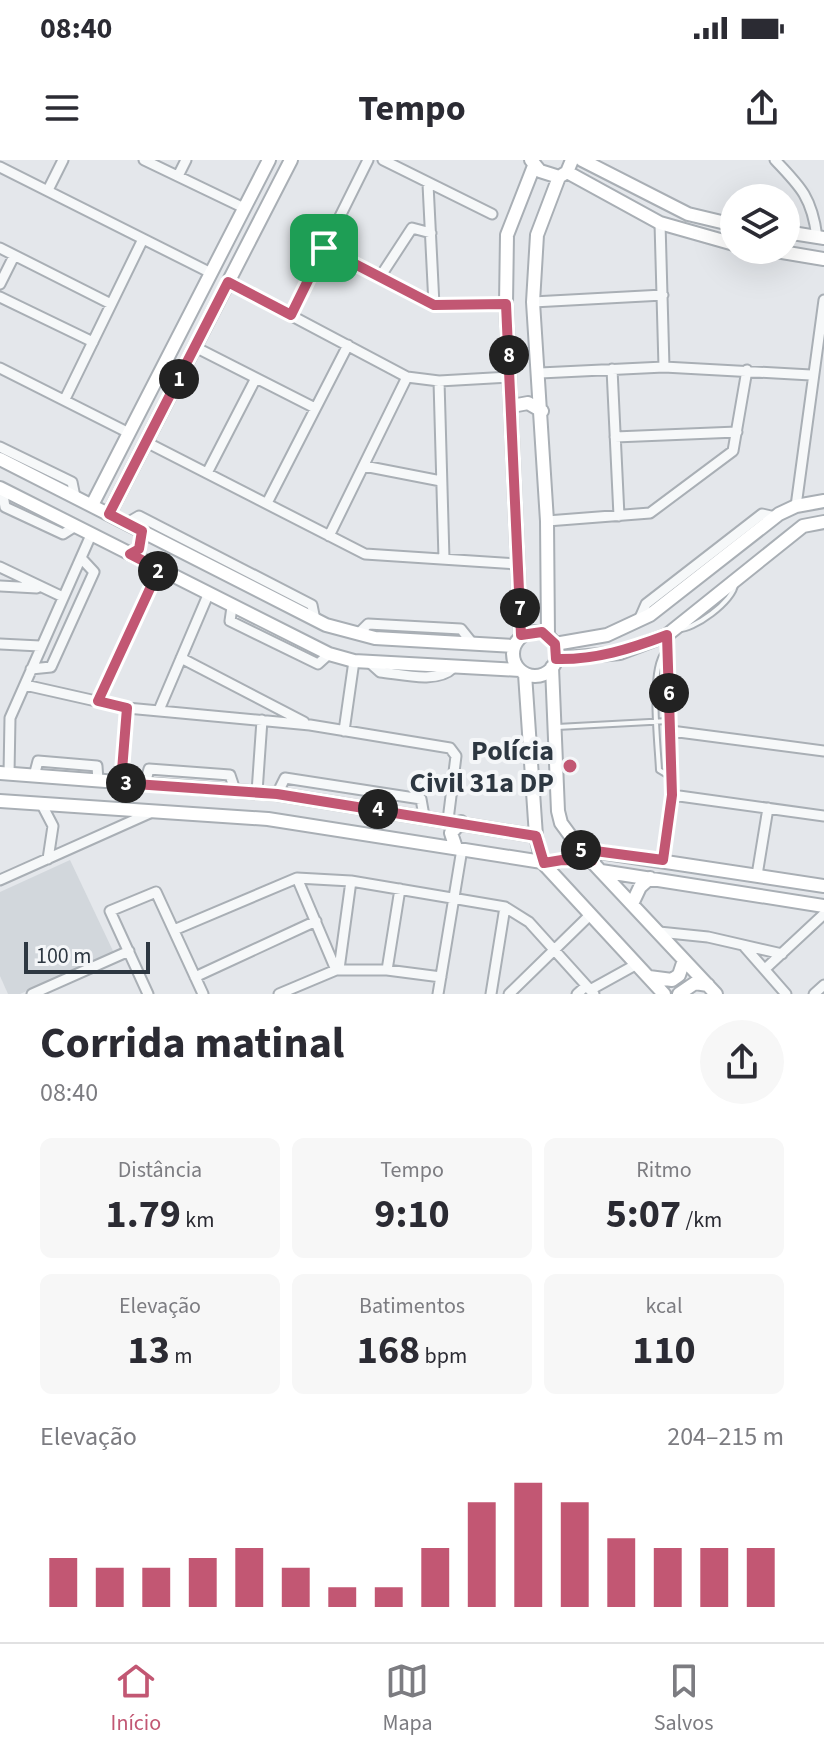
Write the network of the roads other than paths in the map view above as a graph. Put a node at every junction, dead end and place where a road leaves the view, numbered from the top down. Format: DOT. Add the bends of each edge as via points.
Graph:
graph roads {
  1 [pos="63,160"];
  2 [pos="144,160"];
  3 [pos="186,160"];
  4 [pos="269,160"];
  5 [pos="291,160"];
  6 [pos="368,160"];
  7 [pos="383,160"];
  8 [pos="582,160"];
  9 [pos="775,160"];
  10 [pos="532,162"];
  11 [pos="0,167"];
  12 [pos="566,169"];
  13 [pos="178,176"];
  14 [pos="428,184"];
  15 [pos="48,190"];
  16 [pos="244,208"];
  17 [pos="492,214"];
  18 [pos="720,222"];
  19 [pos="660,223"];
  20 [pos="431,233"];
  21 [pos="800,234"];
  22 [pos="820,237"];
  23 [pos="143,239"];
  24 [pos="720,240"];
  25 [pos="0,248"];
  26 [pos="324,248"];
  27 [pos="800,255"];
  28 [pos="14,256"];
  29 [pos="824,259"];
  30 [pos="211,273"];
  31 [pos="380,277"];
  32 [pos="228,282"];
  33 [pos="0,284"];
  34 [pos="663,295"];
  35 [pos="0,297"];
  36 [pos="824,300"];
  37 [pos="533,302"];
  38 [pos="111,304"];
  39 [pos="506,304"];
  40 [pos="434,305"];
  41 [pos="291,315"];
  42 [pos="93,342"];
  43 [pos="348,345"];
  44 [pos="195,347"];
  45 [pos="664,367"];
  46 [pos="0,368"];
  47 [pos="612,369"];
  48 [pos="747,370"];
  49 [pos="540,373"];
  50 [pos="811,375"];
  51 [pos="407,377"];
  52 [pos="510,377"];
  53 [pos="256,378"];
  54 [pos="439,381"];
  55 [pos="65,399"];
  56 [pos="512,406"];
  57 [pos="315,408"];
  58 [pos="542,411"];
  59 [pos="737,432"];
  60 [pos="129,433"];
  61 [pos="615,437"];
  62 [pos="146,442"];
  63 [pos="0,447"];
  64 [pos="0,459"];
  65 [pos="364,466"];
  66 [pos="207,473"];
  67 [pos="441,481"];
  68 [pos="1,488"];
  69 [pos="61,490"];
  70 [pos="75,497"];
  71 [pos="824,501"];
  72 [pos="267,503"];
  73 [pos="92,505"];
  74 [pos="796,506"];
  75 [pos="44,511"];
  76 [pos="109,514"];
  77 [pos="619,516"];
  78 [pos="547,521"];
  79 [pos="824,522"];
  80 [pos="127,523"];
  81 [pos="74,527"];
  82 [pos="142,531"];
  83 [pos="91,535"];
  84 [pos="329,536"];
  85 [pos="130,554"];
  86 [pos="81,558"];
  87 [pos="444,559"];
  88 [pos="517,564"];
  89 [pos="0,567"];
  90 [pos="159,569"];
  91 [pos="0,586"];
  92 [pos="39,588"];
  93 [pos="208,595"];
  94 [pos="63,597"];
  95 [pos="315,620"];
  96 [pos="671,632"];
  97 [pos="517,640"];
  98 [pos="551,640"];
  99 [pos="0,644"];
  100 [pos="40,646"];
  101 [pos="667,649"];
  102 [pos="181,658"];
  103 [pos="354,661"];
  104 [pos="554,663"];
  105 [pos="31,669"];
  106 [pos="522,672"];
  107 [pos="25,685"];
  108 [pos="98,701"];
  109 [pos="127,708"];
  110 [pos="159,710"];
  111 [pos="5,718"];
  112 [pos="262,720"];
  113 [pos="657,721"];
  114 [pos="310,725"];
  115 [pos="671,726"];
  116 [pos="344,731"];
  117 [pos="553,734"];
  118 [pos="529,744"];
  119 [pos="824,751"];
  120 [pos="4,774"];
  121 [pos="671,777"];
  122 [pos="121,783"];
  123 [pos="257,792"];
  124 [pos="672,795"];
  125 [pos="0,801"];
  126 [pos="41,803"];
  127 [pos="768,808"];
  128 [pos="155,812"];
  129 [pos="824,816"];
  130 [pos="454,821"];
  131 [pos="536,836"];
  132 [pos="459,849"];
  133 [pos="580,849"];
  134 [pos="48,859"];
  135 [pos="663,860"];
  136 [pos="543,863"];
  137 [pos="596,866"];
  138 [pos="757,875"];
  139 [pos="1,877"];
  140 [pos="297,878"];
  141 [pos="650,878"];
  142 [pos="351,881"];
  143 [pos="824,886"];
  144 [pos="400,889"];
  145 [pos="454,898"];
  146 [pos="632,904"];
  147 [pos="824,906"];
  148 [pos="505,907"];
  149 [pos="591,914"];
  150 [pos="824,914"];
  151 [pos="316,921"];
  152 [pos="174,930"];
  153 [pos="659,932"];
  154 [pos="742,944"];
  155 [pos="553,948"];
  156 [pos="129,951"];
  157 [pos="782,954"];
  158 [pos="684,960"];
  159 [pos="637,964"];
  160 [pos="765,969"];
  161 [pos="338,970"];
  162 [pos="387,970"];
  163 [pos="195,977"];
  164 [pos="441,977"];
  165 [pos="649,977"];
  166 [pos="824,985"];
  167 [pos="712,989"];
  168 [pos="590,990"];
  169 [pos="32,994"];
  170 [pos="148,994"];
  171 [pos="203,994"];
  172 [pos="279,994"];
  173 [pos="438,994"];
  174 [pos="491,994"];
  175 [pos="509,994"];
  176 [pos="577,994"];
  177 [pos="664,994"];
  178 [pos="679,994"];
  179 [pos="786,994"];
  180 [pos="814,994"];
  1 -- 15 [label="street"];
  2 -- 13 [label="street"];
  3 -- 13 [label="street"];
  4 -- 16 [label="street"];
  5 -- 32 [label="street"];
  6 -- 26 [label="street"];
  7 -- 14 [label="street"];
  8 -- 18 [label="street" via="688,214"];
  9 -- 22 [label="street" via="806,193"];
  10 -- 12 [label="street"];
  10 -- 39 [label="street" via="507,235"];
  11 -- 15 [label="street"];
  12 -- 19 [label="street"];
  12 -- 37 [label="street" via="537,235"];
  13 -- 16 [label="street"];
  14 -- 17 [label="street"];
  14 -- 20 [label="street"];
  15 -- 23 [label="street"];
  16 -- 30 [label="street"];
  19 -- 24 [label="street"];
  19 -- 34 [label="street"];
  20 -- 31 [label="street" via="412,228"];
  20 -- 40 [label="street"];
  21 -- 22 [label="street"];
  23 -- 30 [label="street"];
  23 -- 38 [label="street"];
  25 -- 28 [label="street"];
  26 -- 31 [label="street"];
  26 -- 41 [label="street"];
  27 -- 29 [label="street"];
  28 -- 33 [label="street"];
  28 -- 38 [label="street"];
  30 -- 60 [label="street"];
  31 -- 40 [label="street"];
  32 -- 41 [label="street"];
  32 -- 44 [label="street"];
  34 -- 37 [label="street"];
  34 -- 45 [label="street"];
  35 -- 42 [label="street"];
  36 -- 50 [label="street"];
  37 -- 49 [label="street"];
  38 -- 42 [label="street"];
  39 -- 40 [label="street"];
  39 -- 52 [label="street"];
  41 -- 43 [label="street"];
  42 -- 55 [label="street"];
  43 -- 51 [label="street"];
  43 -- 57 [label="street"];
  44 -- 53 [label="street"];
  44 -- 62 [label="street"];
  45 -- 47 [label="street"];
  45 -- 48 [label="street"];
  46 -- 55 [label="street"];
  47 -- 49 [label="street"];
  47 -- 61 [label="street"];
  48 -- 50 [label="street"];
  48 -- 59 [label="street"];
  49 -- 58 [label="street"];
  50 -- 74 [label="street"];
  51 -- 54 [label="street"];
  51 -- 65 [label="street"];
  52 -- 54 [label="street"];
  52 -- 56 [label="street"];
  53 -- 57 [label="street"];
  53 -- 66 [label="street"];
  54 -- 67 [label="street"];
  55 -- 60 [label="street"];
  56 -- 58 [label="street" via="528,403"];
  56 -- 88 [label="street"];
  57 -- 72 [label="street"];
  58 -- 78 [label="street"];
  59 -- 61 [label="street"];
  59 -- 77 [label="street" via="733,451 650,513"];
  60 -- 73 [label="street"];
  61 -- 77 [label="street"];
  62 -- 66 [label="street"];
  62 -- 76 [label="street"];
  63 -- 70 [label="street" via="72,482"];
  64 -- 69 [label="street"];
  65 -- 67 [label="street"];
  65 -- 84 [label="street"];
  66 -- 72 [label="street"];
  67 -- 87 [label="street"];
  68 -- 75 [label="street"];
  68 -- 81 [label="street" via="5,507 63,534"];
  69 -- 70 [label="street"];
  69 -- 75 [label="street" via="47,494"];
  70 -- 73 [label="street"];
  71 -- 74 [label="street"];
  72 -- 84 [label="street"];
  73 -- 76 [label="street"];
  74 -- 98 [label="street" via="639,620 607,635"];
  75 -- 81 [label="street"];
  76 -- 80 [label="street"];
  77 -- 78 [label="street"];
  78 -- 98 [label="street"];
  79 -- 96 [label="street" via="803,526"];
  80 -- 82 [label="street"];
  80 -- 95 [label="street" via="139,516 312,605"];
  81 -- 83 [label="street"];
  82 -- 85 [label="street" via="139,549"];
  82 -- 95 [label="street"];
  83 -- 85 [label="street"];
  83 -- 86 [label="street"];
  84 -- 87 [label="street" via="365,554"];
  85 -- 90 [label="street"];
  86 -- 94 [label="street"];
  86 -- 105 [label="street" via="94,572 51,667"];
  87 -- 88 [label="street"];
  88 -- 97 [label="street"];
  89 -- 92 [label="street"];
  90 -- 93 [label="street"];
  90 -- 108 [label="street"];
  91 -- 92 [label="street"];
  92 -- 94 [label="street"];
  93 -- 102 [label="street"];
  93 -- 103 [label="street"];
  94 -- 100 [label="street"];
  95 -- 97 [label="street" via="358,634 473,644"];
  96 -- 101 [label="street"];
  96 -- 104 [label="street" via="620,653"];
  97 -- 98 [label="street" via="535,631"];
  97 -- 106 [label="street" via="513,659"];
  98 -- 104 [label="street"];
  99 -- 100 [label="street"];
  100 -- 105 [label="street"];
  101 -- 113 [label="lane" via="658,665"];
  101 -- 115 [label="street"];
  102 -- 110 [label="street"];
  102 -- 114 [label="street"];
  103 -- 106 [label="street"];
  103 -- 116 [label="street"];
  104 -- 106 [label="street" via="540,675"];
  104 -- 117 [label="street"];
  105 -- 107 [label="street"];
  106 -- 118 [label="street"];
  107 -- 108 [label="street"];
  107 -- 111 [label="street"];
  108 -- 109 [label="street"];
  109 -- 110 [label="street"];
  109 -- 122 [label="street"];
  110 -- 112 [label="street"];
  111 -- 120 [label="street"];
  112 -- 114 [label="street"];
  112 -- 123 [label="street"];
  113 -- 115 [label="lane"];
  113 -- 117 [label="lane"];
  113 -- 121 [label="lane" via="659,770"];
  114 -- 116 [label="street"];
  115 -- 119 [label="street"];
  115 -- 121 [label="street"];
  116 -- 130 [label="street" via="450,748 456,756"];
  117 -- 118 [label="street"];
  117 -- 133 [label="street" via="561,823"];
  118 -- 131 [label="street"];
  120 -- 122 [label="street"];
  121 -- 124 [label="street"];
  122 -- 123 [label="street"];
  123 -- 130 [label="street"];
  124 -- 127 [label="street"];
  124 -- 135 [label="street"];
  125 -- 126 [label="street"];
  126 -- 128 [label="street"];
  126 -- 134 [label="street" via="53,826"];
  127 -- 129 [label="street"];
  127 -- 138 [label="street"];
  128 -- 132 [label="street" via="268,819"];
  128 -- 134 [label="street"];
  130 -- 131 [label="street"];
  130 -- 132 [label="street" via="451,833"];
  131 -- 136 [label="street"];
  132 -- 136 [label="street"];
  132 -- 145 [label="street"];
  133 -- 135 [label="street"];
  133 -- 137 [label="street"];
  134 -- 139 [label="street"];
  135 -- 138 [label="street"];
  136 -- 149 [label="street"];
  137 -- 141 [label="street"];
  137 -- 146 [label="street"];
  138 -- 143 [label="street"];
  140 -- 142 [label="street"];
  140 -- 151 [label="street"];
  140 -- 152 [label="street"];
  141 -- 146 [label="street"];
  141 -- 147 [label="street"];
  142 -- 144 [label="street"];
  142 -- 161 [label="street"];
  144 -- 145 [label="street"];
  144 -- 162 [label="street"];
  145 -- 148 [label="street"];
  145 -- 164 [label="street"];
  146 -- 153 [label="street"];
  148 -- 155 [label="street" via="529,922"];
  148 -- 174 [label="street"];
  149 -- 155 [label="street"];
  149 -- 159 [label="street"];
  150 -- 157 [label="street"];
  151 -- 161 [label="street"];
  151 -- 163 [label="street"];
  152 -- 156 [label="street" via="156,892 110,911"];
  152 -- 163 [label="street"];
  153 -- 154 [label="street"];
  153 -- 158 [label="street"];
  154 -- 157 [label="street"];
  154 -- 160 [label="street"];
  155 -- 168 [label="street"];
  155 -- 175 [label="street"];
  156 -- 169 [label="street"];
  156 -- 170 [label="street"];
  157 -- 160 [label="street"];
  158 -- 165 [label="street" via="672,980"];
  158 -- 167 [label="street"];
  159 -- 165 [label="street"];
  159 -- 168 [label="street"];
  160 -- 179 [label="street"];
  161 -- 162 [label="street"];
  161 -- 172 [label="street"];
  162 -- 164 [label="street"];
  163 -- 171 [label="street"];
  164 -- 173 [label="street"];
  165 -- 177 [label="street"];
  166 -- 180 [label="street"];
  167 -- 178 [label="street" via="695,983"];
  168 -- 176 [label="street"];
}
